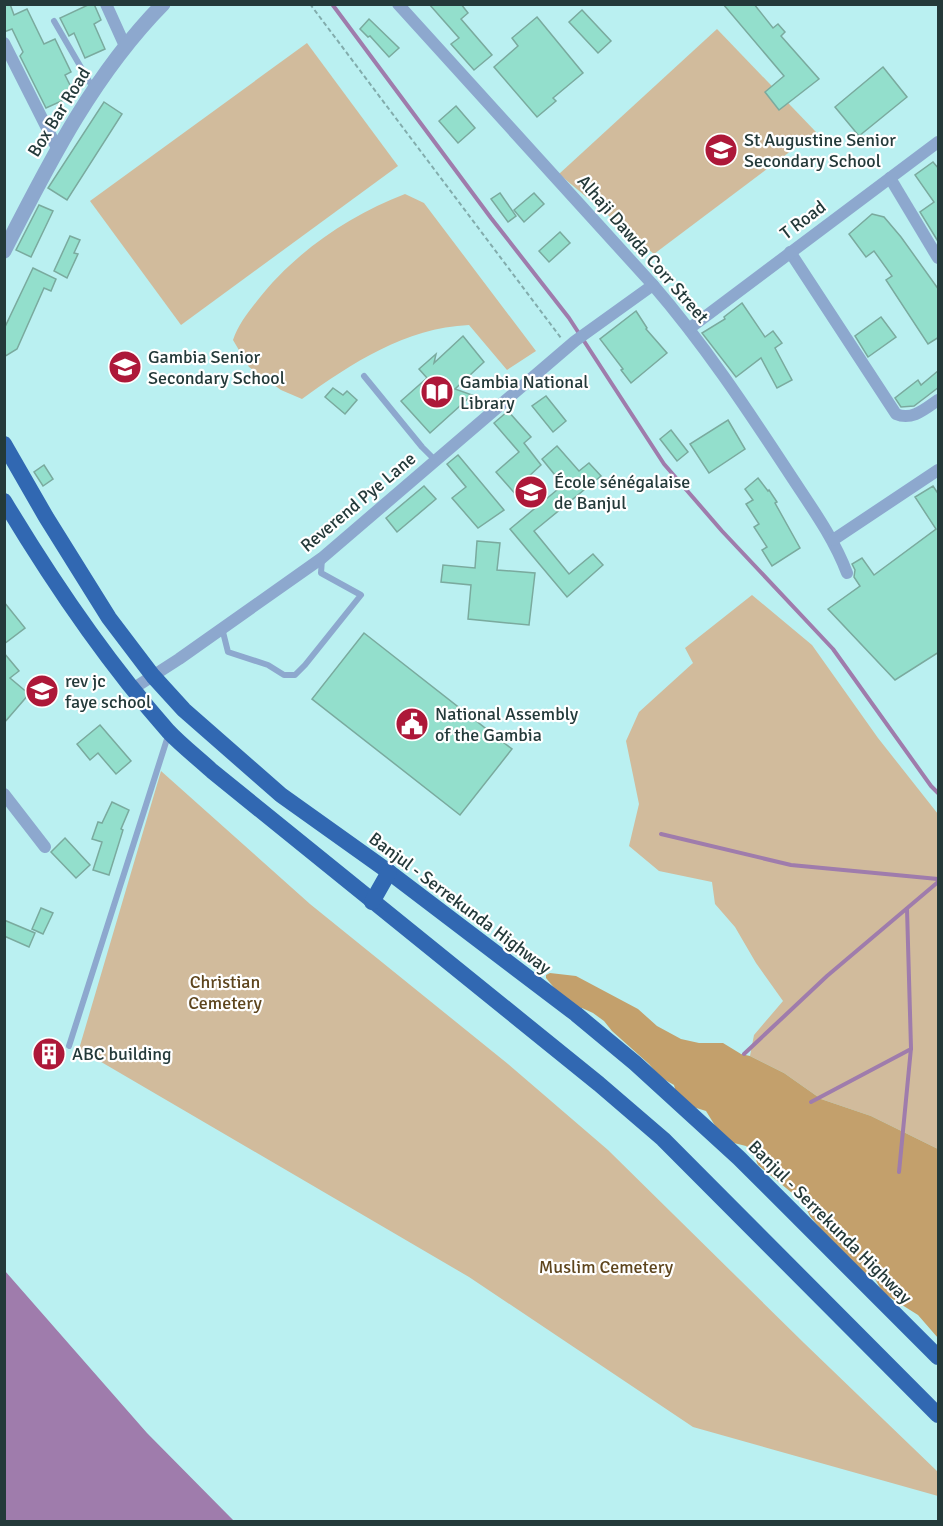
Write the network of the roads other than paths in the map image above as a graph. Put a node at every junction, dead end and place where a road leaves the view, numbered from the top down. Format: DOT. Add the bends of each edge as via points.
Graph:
graph roads {
  1 [pos="106,4"];
  2 [pos="163,4"];
  3 [pos="398,4"];
  4 [pos="54,21"];
  5 [pos="4,43"];
  6 [pos="125,46"];
  7 [pos="94,89"];
  8 [pos="939,142"];
  9 [pos="57,148"];
  10 [pos="890,178"];
  11 [pos="5,250"];
  12 [pos="790,252"];
  13 [pos="939,258"];
  14 [pos="653,285"];
  15 [pos="690,328"];
  16 [pos="364,376"];
  17 [pos="939,400"];
  18 [pos="4,444"];
  19 [pos="435,460"];
  20 [pos="939,470"];
  21 [pos="4,501"];
  22 [pos="832,540"];
  23 [pos="322,558"];
  24 [pos="847,573"];
  25 [pos="222,627"];
  26 [pos="153,676"];
  27 [pos="134,688"];
  28 [pos="170,732"];
  29 [pos="4,794"];
  30 [pos="45,847"];
  31 [pos="389,872"];
  32 [pos="372,902"];
  33 [pos="69,1046"];
  34 [pos="939,1357"];
  35 [pos="939,1415"];
  1 -- 6 [label="street"];
  2 -- 6 [label="street, Box Bar Road"];
  3 -- 14 [label="street, Alhaji Dawda Corr Street"];
  4 -- 7 [label="lane"];
  5 -- 9 [label="street"];
  6 -- 7 [label="street, Box Bar Road"];
  7 -- 9 [label="street, Box Bar Road"];
  8 -- 10 [label="street, T Road"];
  9 -- 11 [label="street, Box Bar Road"];
  10 -- 12 [label="street, T Road"];
  10 -- 13 [label="street"];
  12 -- 15 [label="street, T Road"];
  12 -- 17 [label="street" via="896,414 916,415"];
  14 -- 15 [label="street, Alhaji Dawda Corr Street"];
  14 -- 19 [label="street, Reverend Pye Lane" via="571,344"];
  15 -- 22 [label="street, Alhaji Dawda Corr Street"];
  16 -- 19 [label="lane"];
  18 -- 26 [label="highway, Banjul - Serrekunda Highway" via="109,618"];
  19 -- 23 [label="street, Reverend Pye Lane"];
  20 -- 22 [label="street"];
  21 -- 27 [label="highway" via="68,600"];
  22 -- 24 [label="street, Alhaji Dawda Corr Street"];
  23 -- 25 [label="street, Reverend Pye Lane"];
  23 -- 25 [label="lane" via="321,573 360,595 295,675 284,675 268,665 228,652"];
  25 -- 26 [label="street, Reverend Pye Lane"];
  26 -- 27 [label="street, Reverend Pye Lane"];
  26 -- 31 [label="highway, Banjul - Serrekunda Highway" via="184,710 280,795"];
  27 -- 28 [label="highway"];
  28 -- 32 [label="highway"];
  28 -- 33 [label="lane"];
  29 -- 30 [label="street"];
  31 -- 32 [label="highway"];
  31 -- 34 [label="highway, Banjul - Serrekunda Highway" via="635,1063 739,1158"];
  32 -- 35 [label="highway" via="663,1138"];
}
